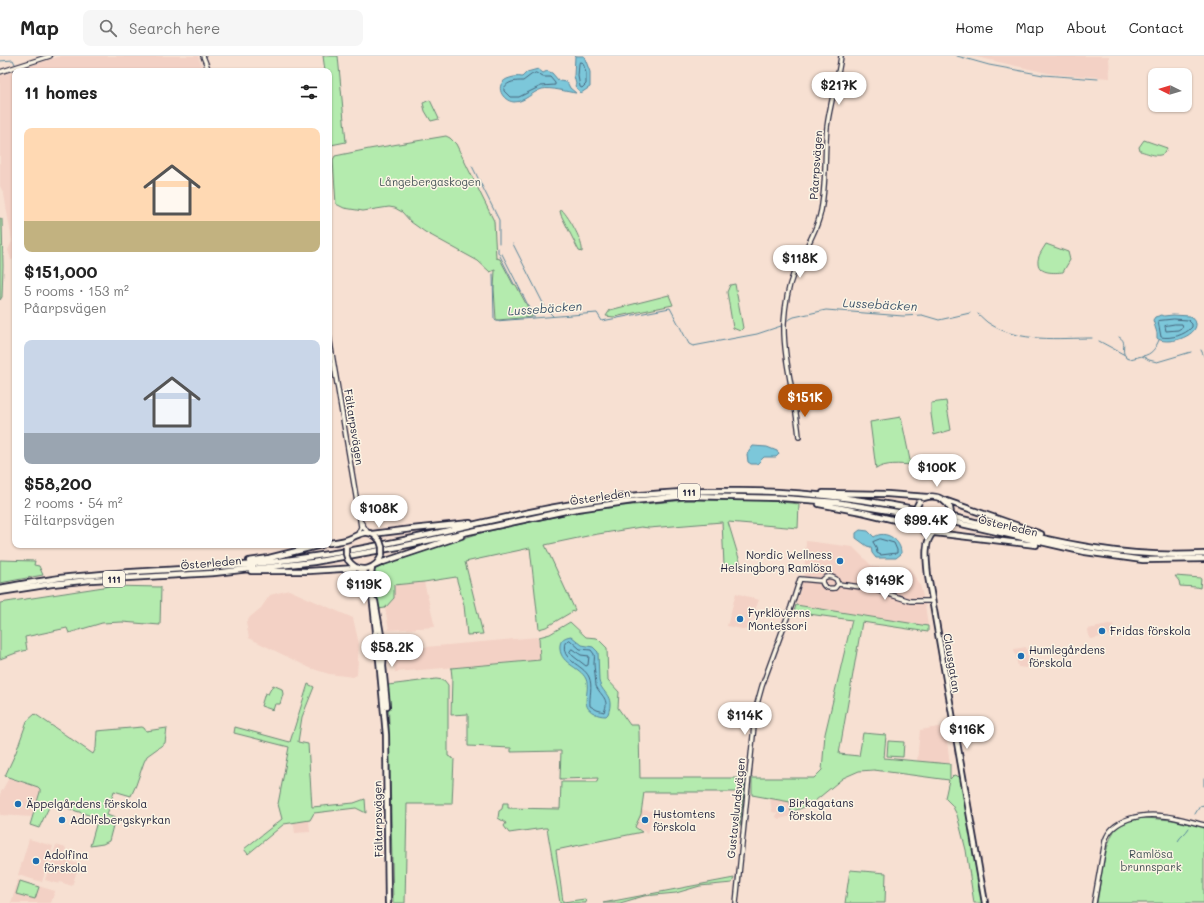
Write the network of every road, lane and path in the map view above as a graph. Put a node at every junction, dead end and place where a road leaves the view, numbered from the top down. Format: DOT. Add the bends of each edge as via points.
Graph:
graph roads {
  1 [pos="50,56"];
  2 [pos="203,56"];
  3 [pos="841,56"];
  4 [pos="12,68"];
  5 [pos="12,68"];
  6 [pos="208,68"];
  7 [pos="0,72"];
  8 [pos="332,354"];
  9 [pos="799,437"];
  10 [pos="798,494"];
  11 [pos="927,497"];
  12 [pos="802,500"];
  13 [pos="944,500"];
  14 [pos="360,520"];
  15 [pos="490,521"];
  16 [pos="920,528"];
  17 [pos="482,529"];
  18 [pos="934,533"];
  19 [pos="358,534"];
  20 [pos="370,534"];
  21 [pos="351,538"];
  22 [pos="332,542"];
  23 [pos="1063,542"];
  24 [pos="927,545"];
  25 [pos="1058,547"];
  26 [pos="309,548"];
  27 [pos="1204,554"];
  28 [pos="1204,559"];
  29 [pos="216,567"];
  30 [pos="373,567"];
  31 [pos="358,568"];
  32 [pos="229,571"];
  33 [pos="822,581"];
  34 [pos="838,584"];
  35 [pos="0,588"];
  36 [pos="0,592"];
  37 [pos="932,601"];
  38 [pos="382,641"];
  39 [pos="374,642"];
  40 [pos="384,650"];
  41 [pos="375,652"];
  42 [pos="386,735"];
  43 [pos="1204,825"];
  44 [pos="388,903"];
  45 [pos="736,903"];
  46 [pos="985,903"];
  47 [pos="1094,903"];
  1 -- 4 [label="street"];
  2 -- 6 [label="street"];
  3 -- 9 [label="street, Påarpsvägen" via="827,126 822,206 816,226 793,275 786,305 785,339"];
  5 -- 7 [label="street"];
  8 -- 14 [label="street, Fältarpsvägen"];
  10 -- 11 [label="main road" via="887,494"];
  10 -- 15 [label="main road, Österleden / 111" via="737,491 632,496"];
  10 -- 23 [label="main road, Österleden / 111" via="911,508"];
  11 -- 13 [label="main road" via="935,496"];
  11 -- 16 [label="main road, bridge" via="919,502 914,512"];
  12 -- 16 [label="main road" via="862,512"];
  12 -- 17 [label="main road, Österleden / 111" via="716,496 663,498 570,510"];
  12 -- 25 [label="main road, Österleden / 111" via="910,513"];
  13 -- 18 [label="main road, bridge" via="950,508 949,523 944,529"];
  13 -- 23 [label="main road"];
  14 -- 19 [label="street, Fältarpsvägen"];
  14 -- 20 [label="street, Fältarpsvägen"];
  15 -- 20 [label="main road"];
  15 -- 29 [label="main road, Österleden / 111" via="339,553"];
  16 -- 18 [label="main road"];
  16 -- 24 [label="main road, Clausgatan"];
  17 -- 30 [label="main road"];
  17 -- 32 [label="main road, Österleden / 111" via="314,562"];
  18 -- 24 [label="main road, Clausgatan" via="929,537"];
  18 -- 25 [label="main road"];
  19 -- 20 [label="main road"];
  19 -- 21 [label="main road"];
  20 -- 30 [label="main road, bridge" via="380,541 382,547 381,559"];
  21 -- 22 [label="main road"];
  21 -- 31 [label="main road, bridge" via="346,547 346,554 348,560"];
  23 -- 27 [label="main road, Österleden / 111" via="1137,553"];
  24 -- 37 [label="main road, Clausgatan"];
  25 -- 28 [label="main road, Österleden / 111" via="1143,560"];
  26 -- 29 [label="main road"];
  29 -- 35 [label="main road, Österleden / 111" via="60,578"];
  30 -- 31 [label="main road"];
  30 -- 38 [label="main road" via="371,577"];
  31 -- 32 [label="main road"];
  31 -- 39 [label="main road" via="367,575 370,584 376,631"];
  32 -- 36 [label="main road, Österleden / 111" via="91,580"];
  33 -- 34 [label="street" via="829,577 836,579"];
  33 -- 34 [label="street" via="825,587 829,588 835,588"];
  33 -- 45 [label="street, Gustavslundsvägen" via="800,579 757,704"];
  34 -- 37 [label="street" via="874,590 910,601"];
  37 -- 46 [label="main road, Clausgatan"];
  38 -- 39 [label="main road"];
  38 -- 40 [label="main road" via="385,644"];
  39 -- 41 [label="main road" via="372,647"];
  40 -- 41 [label="main road"];
  40 -- 42 [label="main road, Fältarpsvägen"];
  41 -- 42 [label="main road, Fältarpsvägen" via="379,659"];
  42 -- 44 [label="main road, Fältarpsvägen"];
  43 -- 47 [label="street" via="1154,815 1114,826 1105,841"];
}
